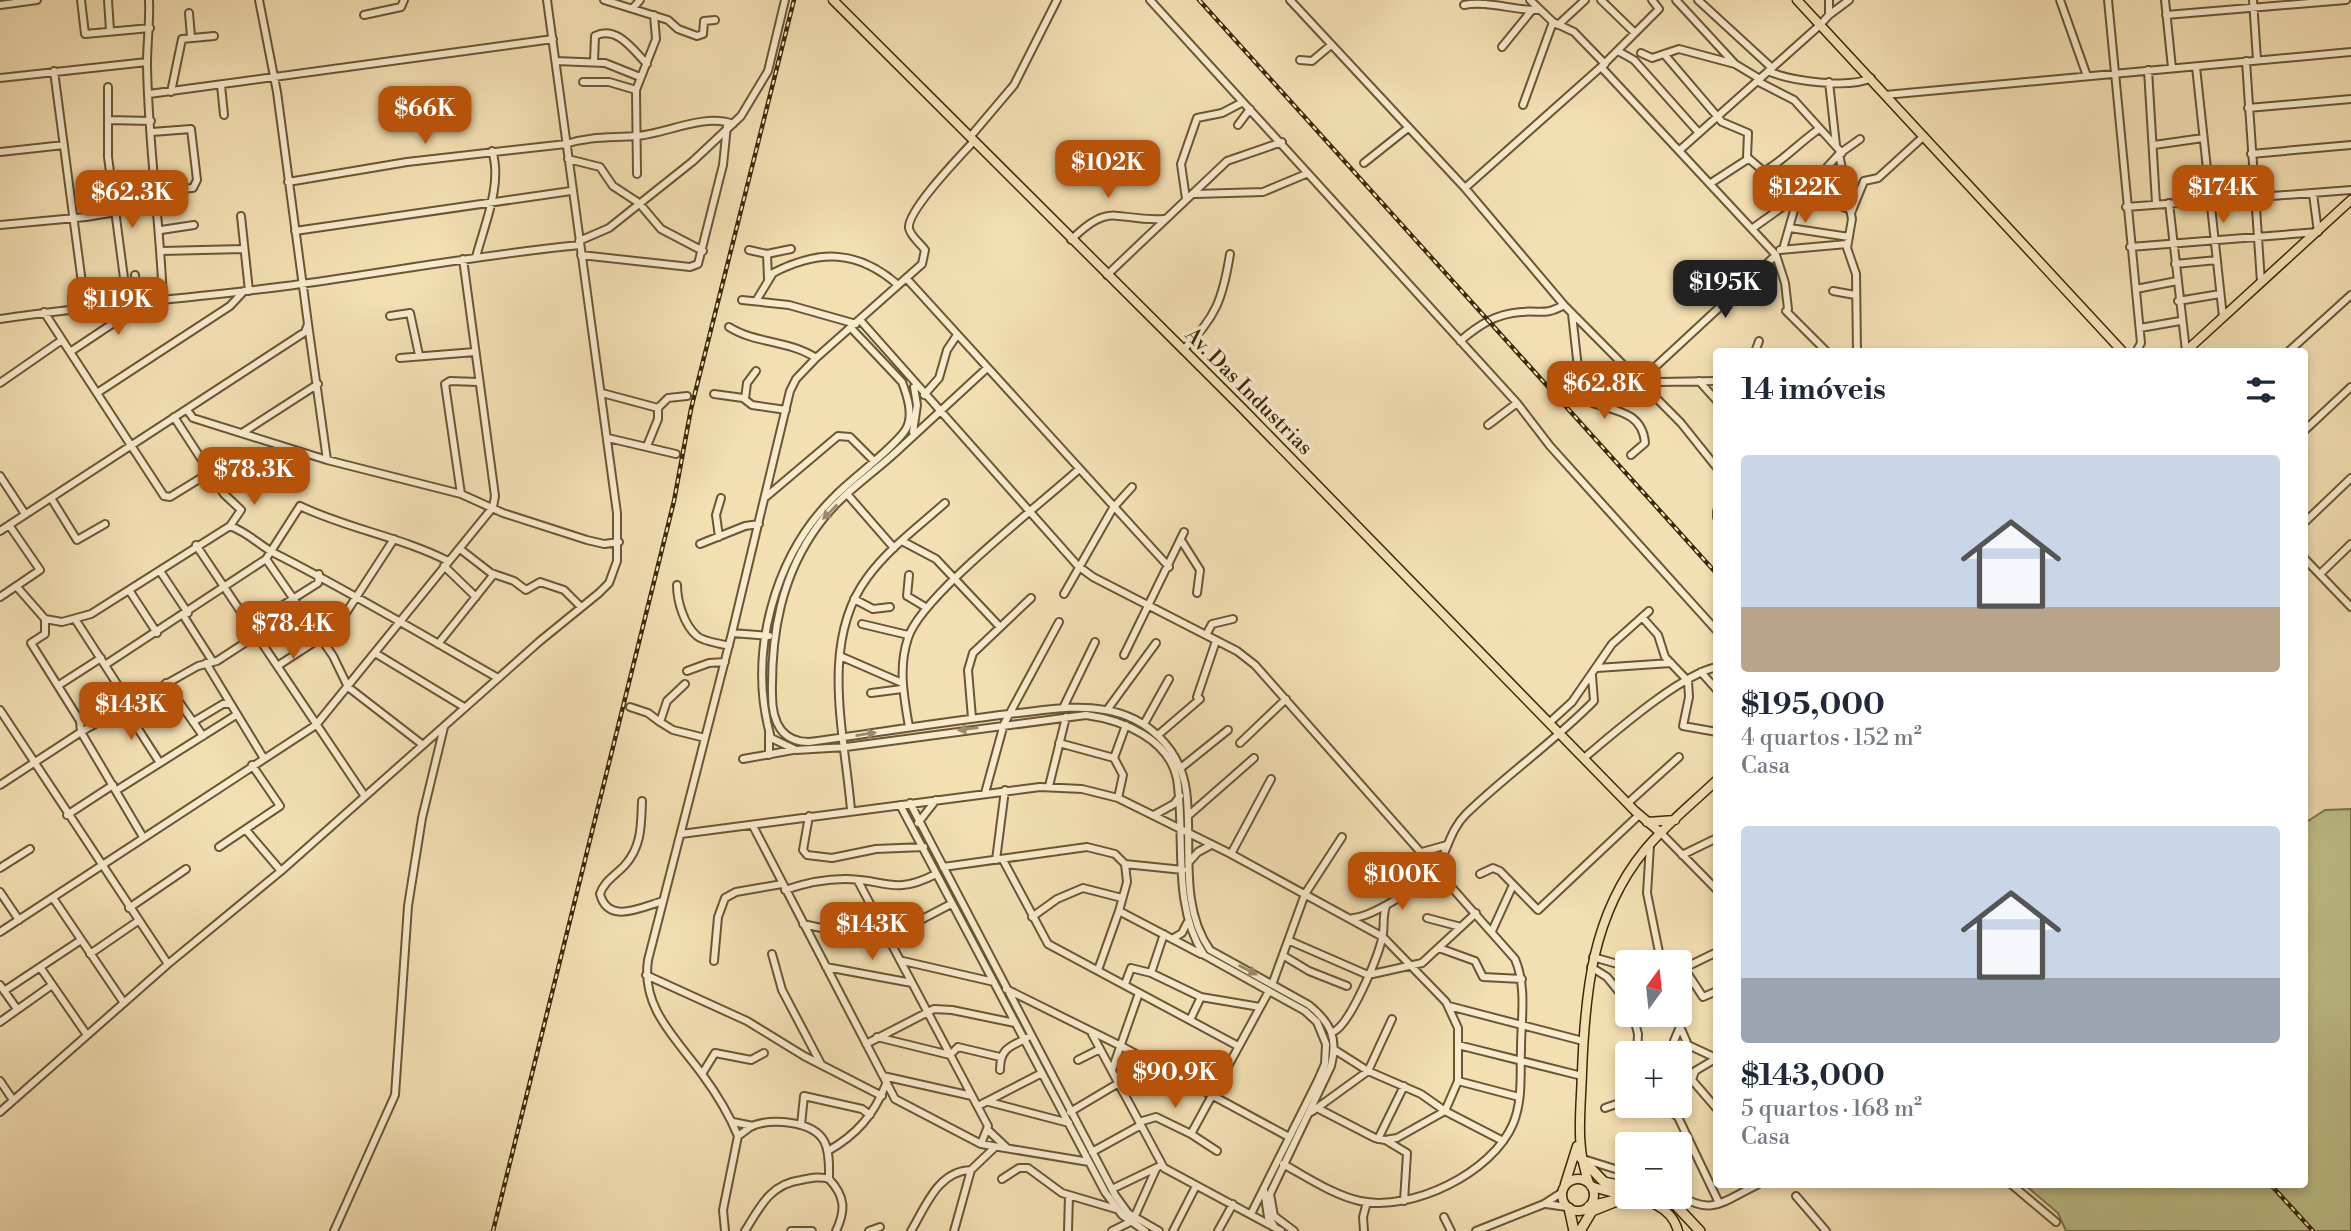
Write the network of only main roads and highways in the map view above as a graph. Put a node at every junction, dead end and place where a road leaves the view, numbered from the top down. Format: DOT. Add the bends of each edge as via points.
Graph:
graph roads {
  1 [pos="834,0"];
  2 [pos="1797,0"];
  3 [pos="2351,200"];
  4 [pos="2119,348"];
  5 [pos="2188,348"];
  6 [pos="1713,784"];
  7 [pos="1642,817"];
  8 [pos="1675,820"];
  9 [pos="1661,833"];
  10 [pos="1647,847"];
  11 [pos="1577,1160"];
  12 [pos="1615,1184"];
  13 [pos="1590,1185"];
  14 [pos="1563,1190"];
  15 [pos="1615,1193"];
  16 [pos="1615,1198"];
  17 [pos="1615,1202"];
  18 [pos="1568,1208"];
  19 [pos="1587,1208"];
  20 [pos="1664,1209"];
  21 [pos="1679,1209"];
  22 [pos="1578,1231"];
  23 [pos="1678,1231"];
  24 [pos="1700,1231"];
  1 -- 7 [label="main road, Av. Das Industrias"];
  2 -- 4 [label="main road"];
  3 -- 5 [label="main road"];
  6 -- 8 [label="main road"];
  7 -- 8 [label="main road"];
  7 -- 9 [label="main road, Av. Das Industrias"];
  7 -- 10 [label="main road"];
  8 -- 9 [label="main road"];
  9 -- 10 [label="main road"];
  10 -- 11 [label="main road" via="1615,897 1593,957"];
  11 -- 12 [label="highway" via="1604,1182"];
  11 -- 13 [label="main road"];
  11 -- 14 [label="main road"];
  13 -- 14 [label="main road" via="1573,1179"];
  13 -- 15 [label="main road"];
  13 -- 19 [label="main road" via="1594,1199"];
  14 -- 18 [label="main road"];
  16 -- 19 [label="main road"];
  17 -- 22 [label="highway" via="1592,1211"];
  18 -- 19 [label="main road"];
  18 -- 22 [label="highway"];
  19 -- 22 [label="highway"];
  20 -- 23 [label="main road" via="1674,1218"];
  21 -- 24 [label="highway"];
}
